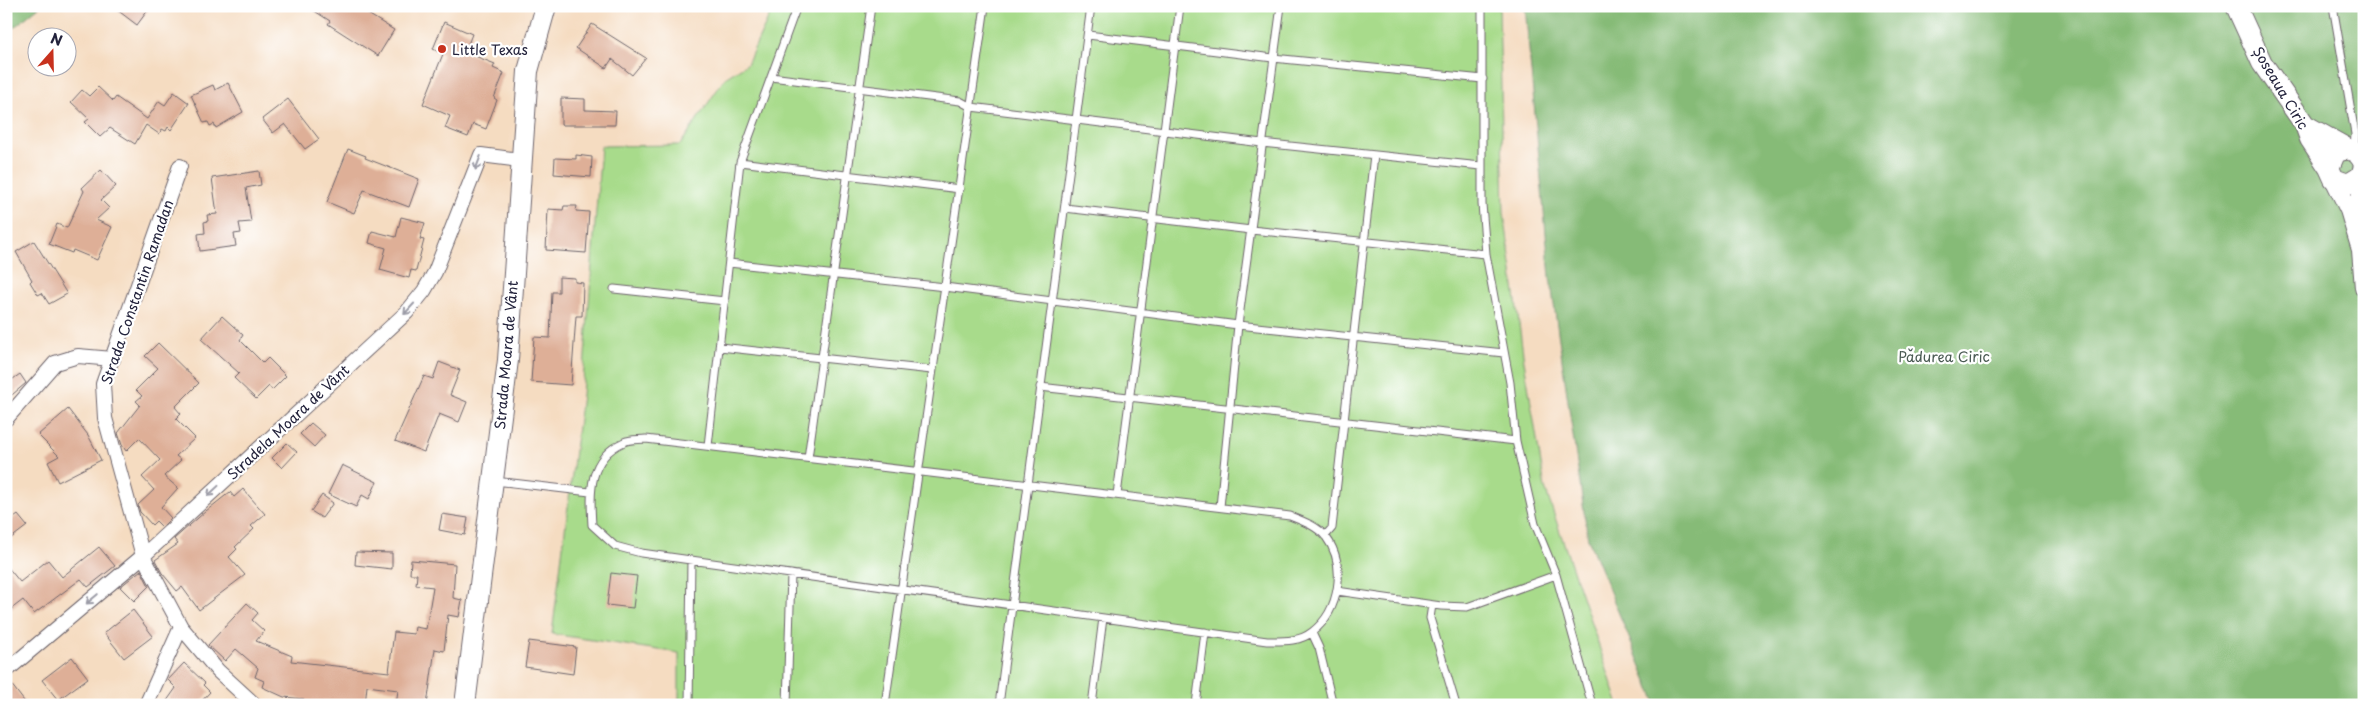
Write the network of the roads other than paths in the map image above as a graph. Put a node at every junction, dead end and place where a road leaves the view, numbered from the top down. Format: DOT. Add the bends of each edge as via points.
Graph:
graph roads {
  1 [pos="546,6"];
  2 [pos="797,6"];
  3 [pos="871,6"];
  4 [pos="985,6"];
  5 [pos="1092,6"];
  6 [pos="1180,6"];
  7 [pos="1281,6"];
  8 [pos="1482,6"];
  9 [pos="2236,6"];
  10 [pos="2333,6"];
  11 [pos="1088,35"];
  12 [pos="1174,45"];
  13 [pos="1274,58"];
  14 [pos="771,77"];
  15 [pos="1483,79"];
  16 [pos="860,88"];
  17 [pos="971,108"];
  18 [pos="1076,122"];
  19 [pos="2305,125"];
  20 [pos="1164,131"];
  21 [pos="1262,143"];
  22 [pos="1374,155"];
  23 [pos="520,160"];
  24 [pos="740,162"];
  25 [pos="2360,162"];
  26 [pos="180,166"];
  27 [pos="1481,166"];
  28 [pos="2332,173"];
  29 [pos="847,175"];
  30 [pos="960,189"];
  31 [pos="1064,208"];
  32 [pos="1152,219"];
  33 [pos="1250,230"];
  34 [pos="1365,243"];
  35 [pos="2361,250"];
  36 [pos="1486,254"];
  37 [pos="729,263"];
  38 [pos="834,274"];
  39 [pos="945,287"];
  40 [pos="2364,288"];
  41 [pos="614,289"];
  42 [pos="725,301"];
  43 [pos="1052,302"];
  44 [pos="1140,313"];
  45 [pos="1238,325"];
  46 [pos="1354,338"];
  47 [pos="720,347"];
  48 [pos="1504,353"];
  49 [pos="113,358"];
  50 [pos="822,358"];
  51 [pos="932,370"];
  52 [pos="1040,387"];
  53 [pos="1129,398"];
  54 [pos="1230,410"];
  55 [pos="6,420"];
  56 [pos="1345,422"];
  57 [pos="1516,441"];
  58 [pos="708,446"];
  59 [pos="808,458"];
  60 [pos="917,471"];
  61 [pos="495,481"];
  62 [pos="1027,485"];
  63 [pos="590,492"];
  64 [pos="1117,495"];
  65 [pos="1220,507"];
  66 [pos="1325,536"];
  67 [pos="143,556"];
  68 [pos="691,560"];
  69 [pos="791,574"];
  70 [pos="1556,575"];
  71 [pos="900,590"];
  72 [pos="1337,591"];
  73 [pos="1432,605"];
  74 [pos="1011,606"];
  75 [pos="1103,618"];
  76 [pos="181,627"];
  77 [pos="1205,632"];
  78 [pos="1312,633"];
  79 [pos="6,671"];
  80 [pos="146,705"];
  81 [pos="255,705"];
  82 [pos="465,705"];
  83 [pos="689,705"];
  84 [pos="787,705"];
  85 [pos="885,705"];
  86 [pos="999,705"];
  87 [pos="1092,705"];
  88 [pos="1196,705"];
  89 [pos="1333,705"];
  90 [pos="1456,705"];
  91 [pos="1592,705"];
  1 -- 23 [label="main road, Strada Moara de Vânt" via="528,71"];
  2 -- 14 [label="lane"];
  3 -- 16 [label="lane"];
  4 -- 17 [label="lane"];
  5 -- 11 [label="lane"];
  6 -- 12 [label="lane"];
  7 -- 13 [label="lane"];
  8 -- 15 [label="lane"];
  9 -- 19 [label="main road, Șoseaua Ciric" via="2262,63"];
  10 -- 25 [label="lane"];
  11 -- 12 [label="lane"];
  11 -- 18 [label="lane"];
  12 -- 13 [label="lane"];
  12 -- 20 [label="lane"];
  13 -- 15 [label="lane"];
  13 -- 21 [label="lane"];
  14 -- 16 [label="lane"];
  14 -- 24 [label="lane"];
  15 -- 27 [label="lane"];
  16 -- 17 [label="lane" via="960,101"];
  16 -- 29 [label="lane"];
  17 -- 18 [label="lane"];
  17 -- 30 [label="lane"];
  18 -- 20 [label="lane"];
  18 -- 31 [label="lane"];
  19 -- 25 [label="main road"];
  19 -- 28 [label="main road, Șoseaua Ciric" via="2310,139"];
  20 -- 21 [label="lane"];
  20 -- 32 [label="lane"];
  21 -- 22 [label="lane"];
  21 -- 33 [label="lane"];
  22 -- 27 [label="lane"];
  22 -- 34 [label="lane"];
  23 -- 61 [label="main road, Strada Moara de Vânt" via="508,360"];
  23 -- 67 [label="street, Stradela Moara de Vânt, one-way" via="481,155 448,242 424,291 407,312"];
  24 -- 29 [label="lane"];
  24 -- 37 [label="lane"];
  25 -- 28 [label="main road" via="2348,184"];
  25 -- 28 [label="main road" via="2335,154"];
  25 -- 35 [label="street"];
  26 -- 49 [label="street, Strada Constantin Ramadan"];
  27 -- 36 [label="lane"];
  28 -- 35 [label="street, Șoseaua Ciric" via="2349,210"];
  29 -- 30 [label="lane"];
  29 -- 38 [label="lane"];
  30 -- 39 [label="lane"];
  31 -- 32 [label="lane"];
  31 -- 43 [label="lane"];
  32 -- 33 [label="lane"];
  32 -- 44 [label="lane"];
  33 -- 34 [label="lane"];
  33 -- 45 [label="lane"];
  34 -- 36 [label="lane"];
  34 -- 46 [label="lane"];
  35 -- 40 [label="street, Șoseaua Ciric"];
  36 -- 48 [label="lane"];
  37 -- 38 [label="lane"];
  37 -- 42 [label="lane"];
  38 -- 39 [label="lane"];
  38 -- 50 [label="lane"];
  39 -- 43 [label="lane"];
  39 -- 51 [label="lane"];
  41 -- 42 [label="lane"];
  42 -- 47 [label="lane"];
  43 -- 44 [label="lane"];
  43 -- 52 [label="lane"];
  44 -- 45 [label="lane"];
  44 -- 53 [label="lane"];
  45 -- 46 [label="lane"];
  45 -- 54 [label="lane"];
  46 -- 48 [label="lane"];
  46 -- 56 [label="lane"];
  47 -- 50 [label="lane"];
  47 -- 58 [label="lane"];
  48 -- 57 [label="lane"];
  49 -- 55 [label="street" via="78,356 55,363"];
  49 -- 67 [label="street, Strada Constantin Ramadan" via="103,384 105,418"];
  50 -- 51 [label="lane"];
  50 -- 59 [label="lane"];
  51 -- 60 [label="lane"];
  52 -- 53 [label="lane"];
  52 -- 62 [label="lane"];
  53 -- 54 [label="lane"];
  53 -- 64 [label="lane"];
  54 -- 56 [label="lane"];
  54 -- 65 [label="lane"];
  56 -- 57 [label="lane"];
  56 -- 66 [label="lane" via="1332,528"];
  57 -- 70 [label="lane" via="1535,524"];
  58 -- 59 [label="lane"];
  58 -- 63 [label="lane" via="646,439 624,442 600,459"];
  59 -- 60 [label="lane"];
  60 -- 62 [label="lane"];
  60 -- 71 [label="lane"];
  61 -- 63 [label="lane"];
  61 -- 82 [label="main road, Strada Moara de Vânt"];
  62 -- 64 [label="lane"];
  62 -- 74 [label="lane"];
  63 -- 68 [label="lane" via="592,525 615,546"];
  64 -- 65 [label="lane"];
  65 -- 66 [label="lane" via="1290,516 1310,523"];
  66 -- 72 [label="lane" via="1334,550 1339,569"];
  67 -- 76 [label="street, Strada Constantin Ramadan"];
  67 -- 79 [label="street, Stradela Moara de Vânt, one-way"];
  68 -- 69 [label="lane"];
  68 -- 83 [label="lane"];
  69 -- 71 [label="lane"];
  69 -- 84 [label="lane"];
  70 -- 73 [label="lane" via="1467,607"];
  70 -- 91 [label="lane"];
  71 -- 74 [label="lane"];
  71 -- 85 [label="lane"];
  72 -- 73 [label="lane"];
  72 -- 78 [label="lane" via="1329,613"];
  73 -- 90 [label="lane" via="1430,618"];
  74 -- 75 [label="lane"];
  74 -- 86 [label="lane"];
  75 -- 77 [label="lane"];
  75 -- 87 [label="lane"];
  76 -- 80 [label="street"];
  76 -- 81 [label="street, Strada Constantin Ramadan" via="218,671"];
  77 -- 78 [label="lane" via="1267,641 1291,640"];
  77 -- 88 [label="lane"];
  78 -- 89 [label="lane" via="1319,648"];
}
